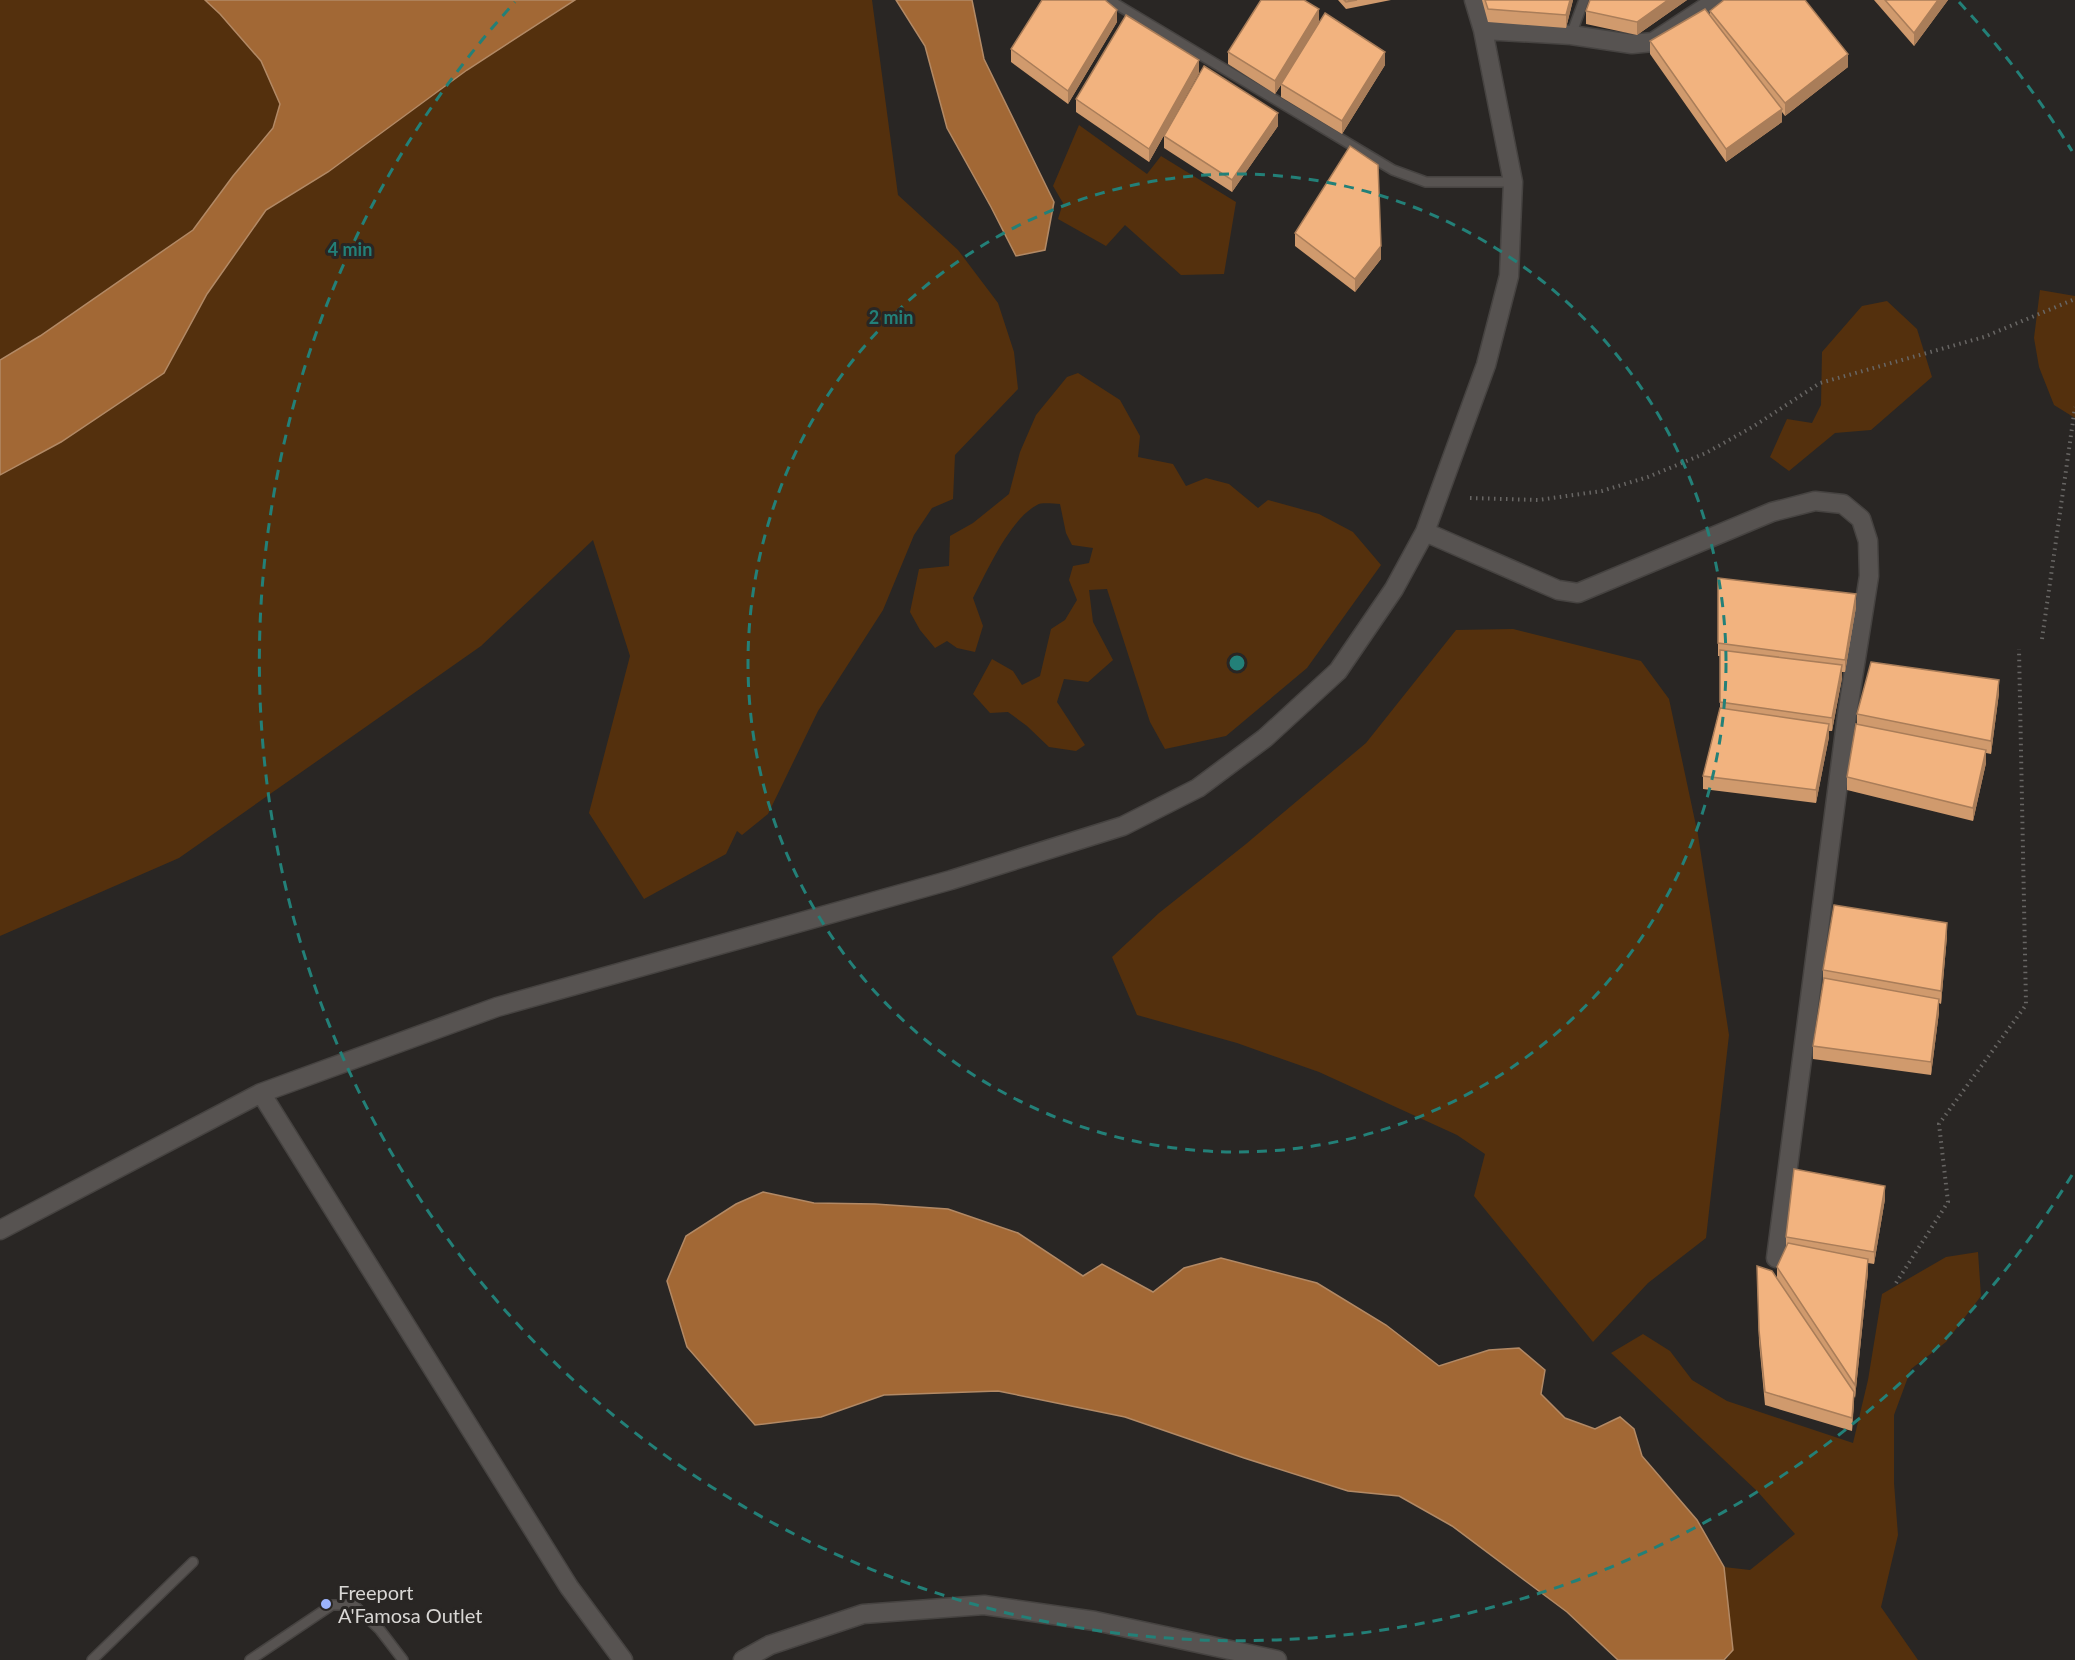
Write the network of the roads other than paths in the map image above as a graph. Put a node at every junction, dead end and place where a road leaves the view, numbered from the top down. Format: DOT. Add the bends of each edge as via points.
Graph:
graph roads {
  1 [pos="1109,0"];
  2 [pos="1474,0"];
  3 [pos="1584,0"];
  4 [pos="1717,0"];
  5 [pos="1483,30"];
  6 [pos="1570,34"];
  7 [pos="1513,182"];
  8 [pos="1425,532"];
  9 [pos="261,1093"];
  10 [pos="0,1230"];
  11 [pos="1776,1258"];
  12 [pos="193,1562"];
  13 [pos="92,1660"];
  14 [pos="250,1660"];
  15 [pos="403,1660"];
  16 [pos="623,1660"];
  17 [pos="743,1660"];
  18 [pos="1277,1660"];
  1 -- 7 [label="lane" via="1393,170 1426,182"];
  2 -- 5 [label="street"];
  3 -- 6 [label="lane"];
  4 -- 6 [label="street" via="1653,42 1632,44"];
  5 -- 6 [label="street"];
  5 -- 7 [label="street"];
  7 -- 8 [label="street" via="1509,276 1486,364"];
  8 -- 9 [label="street" via="1394,589 1338,671 1265,738 1198,788 1123,826 951,880 497,1007"];
  8 -- 11 [label="street" via="1558,590 1578,593 1772,512 1815,501 1843,504 1861,519 1868,541 1869,576 1847,715"];
  9 -- 10 [label="street"];
  9 -- 16 [label="street" via="569,1587"];
  12 -- 13 [label="lane"];
  14 -- 15 [label="lane" via="332,1605 354,1605"];
  17 -- 18 [label="street" via="771,1645 863,1614 984,1605 1095,1621"];
}
